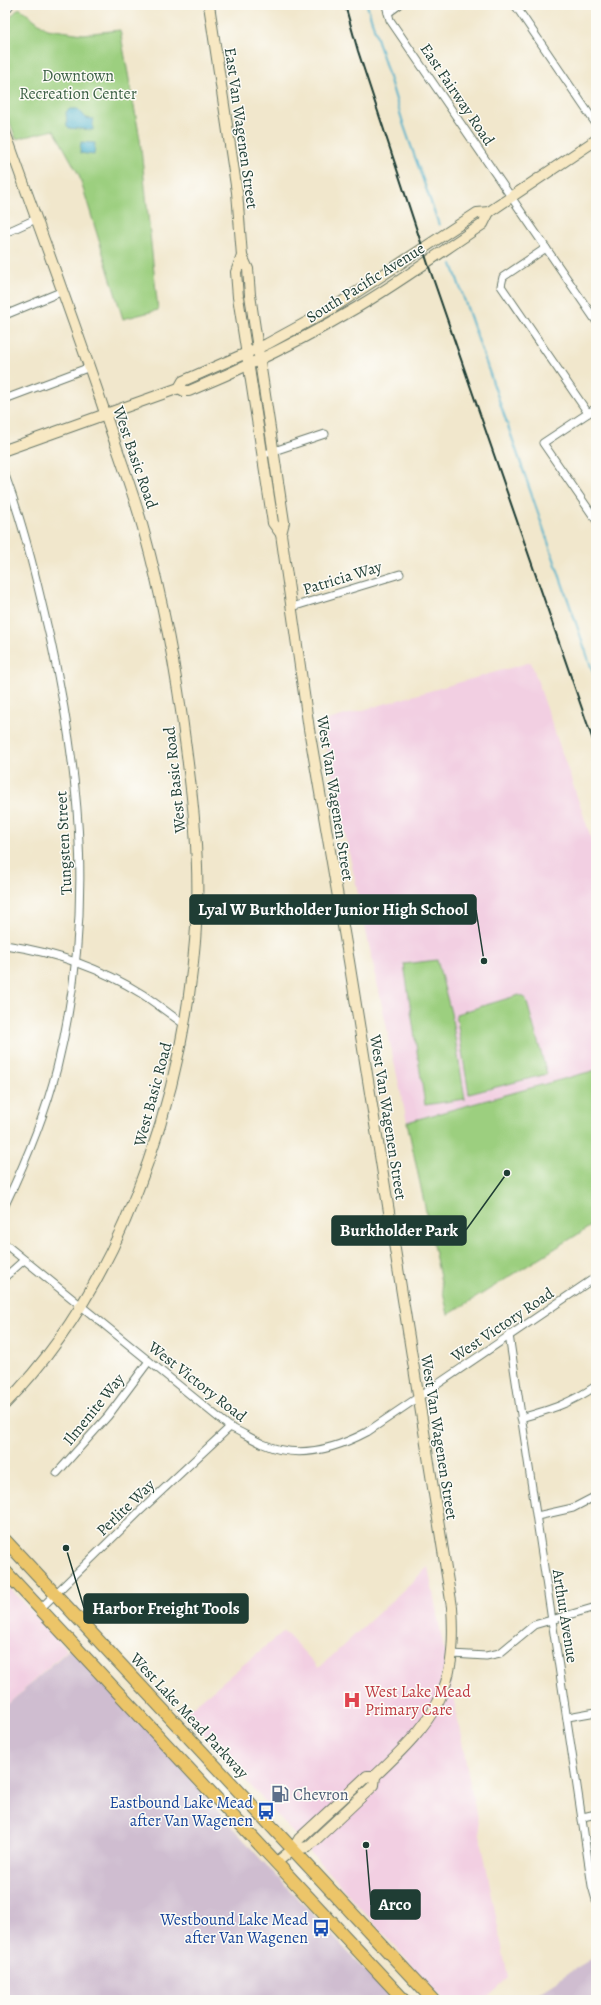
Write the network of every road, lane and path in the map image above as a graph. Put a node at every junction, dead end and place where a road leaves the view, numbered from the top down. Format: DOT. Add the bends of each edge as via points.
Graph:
graph roads {
  1 [pos="10,5"];
  2 [pos="209,5"];
  3 [pos="386,5"];
  4 [pos="399,5"];
  5 [pos="515,5"];
  6 [pos="5,12"];
  7 [pos="388,13"];
  8 [pos="596,124"];
  9 [pos="5,132"];
  10 [pos="596,140"];
  11 [pos="8,147"];
  12 [pos="511,197"];
  13 [pos="36,219"];
  14 [pos="5,233"];
  15 [pos="546,248"];
  16 [pos="242,256"];
  17 [pos="63,291"];
  18 [pos="5,315"];
  19 [pos="596,321"];
  20 [pos="259,354"];
  21 [pos="248,360"];
  22 [pos="90,367"];
  23 [pos="5,398"];
  24 [pos="596,408"];
  25 [pos="588,413"];
  26 [pos="105,414"];
  27 [pos="325,434"];
  28 [pos="5,450"];
  29 [pos="273,452"];
  30 [pos="262,455"];
  31 [pos="5,475"];
  32 [pos="596,520"];
  33 [pos="281,534"];
  34 [pos="400,574"];
  35 [pos="292,607"];
  36 [pos="5,945"];
  37 [pos="77,962"];
  38 [pos="185,1025"];
  39 [pos="5,1205"];
  40 [pos="5,1244"];
  41 [pos="24,1260"];
  42 [pos="5,1277"];
  43 [pos="596,1277"];
  44 [pos="81,1306"];
  45 [pos="509,1335"];
  46 [pos="149,1361"];
  47 [pos="596,1386"];
  48 [pos="419,1397"];
  49 [pos="5,1404"];
  50 [pos="522,1418"];
  51 [pos="230,1427"];
  52 [pos="57,1473"];
  53 [pos="596,1496"];
  54 [pos="537,1516"];
  55 [pos="5,1540"];
  56 [pos="5,1571"];
  57 [pos="56,1594"];
  58 [pos="596,1607"];
  59 [pos="40,1609"];
  60 [pos="552,1621"];
  61 [pos="452,1654"];
  62 [pos="596,1712"];
  63 [pos="568,1717"];
  64 [pos="596,1814"];
  65 [pos="583,1817"];
  66 [pos="293,1849"];
  67 [pos="276,1863"];
  68 [pos="596,1900"];
  69 [pos="404,2000"];
  70 [pos="433,2000"];
  1 -- 6 [label="street"];
  2 -- 16 [label="main road, East Van Wagenen Street" via="237,192"];
  3 -- 7 [label="street, East Fairway Road"];
  4 -- 7 [label="street"];
  5 -- 8 [label="street"];
  7 -- 12 [label="street, East Fairway Road" via="390,20"];
  9 -- 11 [label="main road, West Basic Road"];
  10 -- 12 [label="main road, South Pacific Avenue"];
  11 -- 13 [label="main road, West Basic Road"];
  12 -- 15 [label="street, East Fairway Road"];
  12 -- 20 [label="main road, South Pacific Avenue" via="489,212 477,213 351,297"];
  13 -- 14 [label="street"];
  13 -- 17 [label="main road, West Basic Road"];
  15 -- 19 [label="street, East Fairway Road"];
  15 -- 25 [label="street" via="506,275 501,282 503,289"];
  16 -- 20 [label="main road, East Van Wagenen Street" via="248,269"];
  16 -- 21 [label="main road, East Van Wagenen Street" via="236,272"];
  17 -- 18 [label="street"];
  17 -- 22 [label="main road, West Basic Road"];
  20 -- 21 [label="main road, South Pacific Avenue"];
  20 -- 29 [label="main road, West Van Wagenen Street"];
  21 -- 26 [label="main road, South Pacific Avenue" via="183,381 179,388"];
  21 -- 30 [label="main road, West Van Wagenen Street"];
  22 -- 23 [label="street"];
  22 -- 26 [label="main road, West Basic Road"];
  24 -- 25 [label="street"];
  25 -- 32 [label="street" via="543,443"];
  26 -- 28 [label="main road, South Pacific Avenue"];
  26 -- 38 [label="main road, West Basic Road" via="143,525 164,614 187,750 196,836 197,907 192,981"];
  27 -- 29 [label="street"];
  29 -- 30 [label="street"];
  29 -- 33 [label="main road, West Van Wagenen Street" via="284,522"];
  30 -- 33 [label="main road, West Van Wagenen Street" via="273,523"];
  31 -- 37 [label="street, Tungsten Street" via="38,585 58,676 72,760 80,846"];
  33 -- 35 [label="main road, West Van Wagenen Street"];
  34 -- 35 [label="street, Patricia Way"];
  35 -- 48 [label="main road, West Van Wagenen Street" via="309,729"];
  36 -- 37 [label="street" via="45,952"];
  37 -- 38 [label="street" via="142,994"];
  37 -- 39 [label="street, Tungsten Street" via="57,1069 44,1113 25,1163"];
  38 -- 44 [label="main road, West Basic Road" via="165,1115 138,1193 113,1250"];
  40 -- 41 [label="street, West Victory Road"];
  41 -- 42 [label="street"];
  41 -- 44 [label="street, West Victory Road"];
  43 -- 45 [label="street, West Victory Road"];
  44 -- 46 [label="street, West Victory Road"];
  44 -- 49 [label="main road, West Basic Road" via="38,1368"];
  45 -- 48 [label="street, West Victory Road"];
  45 -- 50 [label="street, Arthur Avenue"];
  46 -- 51 [label="street, West Victory Road"];
  46 -- 52 [label="street, Ilmenite Way" via="108,1416"];
  47 -- 50 [label="street" via="567,1404"];
  48 -- 51 [label="street, West Victory Road" via="348,1442 322,1451 286,1450 264,1445"];
  48 -- 61 [label="main road, West Van Wagenen Street" via="452,1607"];
  50 -- 54 [label="street, Arthur Avenue"];
  51 -- 57 [label="street, Perlite Way"];
  53 -- 54 [label="street" via="573,1508"];
  54 -- 60 [label="street, Arthur Avenue"];
  55 -- 57 [label="main road, West Lake Mead Parkway"];
  56 -- 59 [label="main road"];
  57 -- 59 [label="street, Perlite Way"];
  57 -- 66 [label="main road, West Lake Mead Parkway"];
  58 -- 60 [label="street"];
  59 -- 67 [label="main road"];
  60 -- 61 [label="street" via="534,1625 500,1653 486,1656"];
  60 -- 63 [label="street, Arthur Avenue"];
  61 -- 66 [label="main road, West Van Wagenen Street" via="445,1687 430,1718 414,1738 375,1776 374,1784 308,1846"];
  62 -- 63 [label="street"];
  63 -- 65 [label="street, Arthur Avenue"];
  64 -- 65 [label="street"];
  65 -- 68 [label="street, Arthur Avenue"];
  66 -- 67 [label="main road, West Van Wagenen Street"];
  66 -- 70 [label="main road, West Lake Mead Parkway"];
  67 -- 69 [label="main road"];
}
